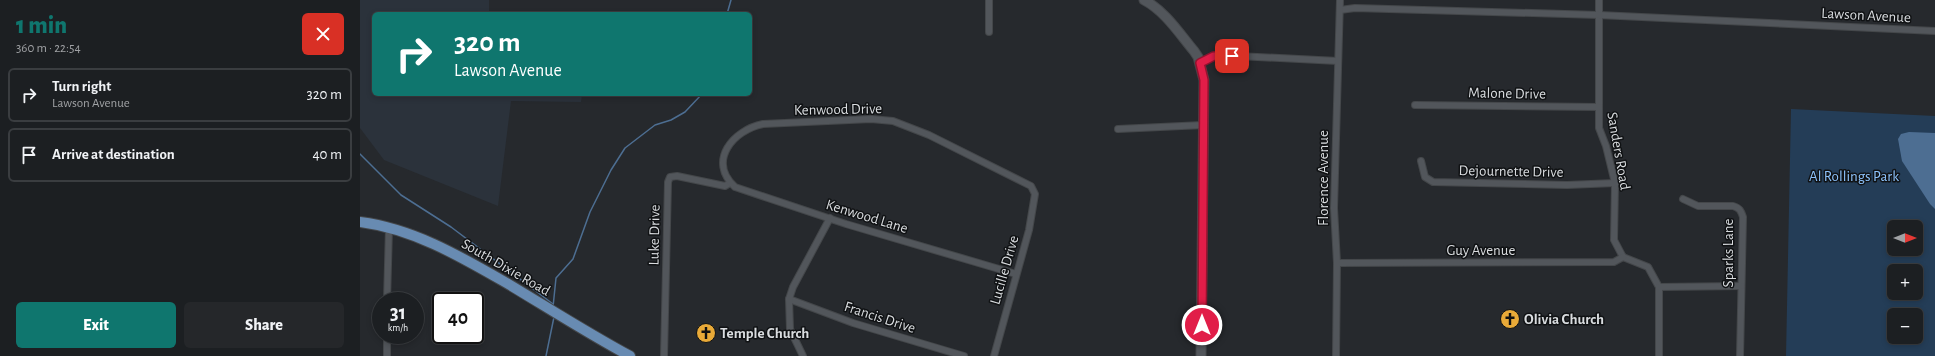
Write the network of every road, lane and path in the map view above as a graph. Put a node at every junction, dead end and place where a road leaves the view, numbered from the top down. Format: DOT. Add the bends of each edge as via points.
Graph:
graph roads {
  1 [pos="990,0"];
  2 [pos="1144,0"];
  3 [pos="1340,0"];
  4 [pos="1599,0"];
  5 [pos="1154,2"];
  6 [pos="1340,10"];
  7 [pos="1599,15"];
  8 [pos="1935,31"];
  9 [pos="989,32"];
  10 [pos="1338,61"];
  11 [pos="1200,63"];
  12 [pos="1414,105"];
  13 [pos="1598,107"];
  14 [pos="1203,125"];
  15 [pos="1118,129"];
  16 [pos="1421,161"];
  17 [pos="730,183"];
  18 [pos="1615,184"];
  19 [pos="1034,190"];
  20 [pos="1683,199"];
  21 [pos="830,218"];
  22 [pos="360,222"];
  23 [pos="389,228"];
  24 [pos="1623,257"];
  25 [pos="1337,263"];
  26 [pos="1016,274"];
  27 [pos="1741,286"];
  28 [pos="1659,287"];
  29 [pos="388,292"];
  30 [pos="789,300"];
  31 [pos="387,344"];
  32 [pos="387,356"];
  33 [pos="630,356"];
  34 [pos="664,356"];
  35 [pos="803,356"];
  36 [pos="964,356"];
  37 [pos="994,356"];
  38 [pos="1202,356"];
  39 [pos="1336,356"];
  40 [pos="1659,356"];
  41 [pos="1740,356"];
  1 -- 9 [label="street"];
  2 -- 5 [label="street"];
  3 -- 6 [label="street, Florence Avenue"];
  4 -- 7 [label="street, Sanders Road"];
  5 -- 11 [label="street" via="1194,50"];
  6 -- 7 [label="street, Lawson Avenue" via="1355,8"];
  6 -- 10 [label="street, Florence Avenue"];
  7 -- 8 [label="street, Lawson Avenue"];
  7 -- 13 [label="street, Sanders Road"];
  10 -- 11 [label="street" via="1218,55"];
  10 -- 25 [label="street, Florence Avenue" via="1334,208"];
  11 -- 14 [label="street" via="1204,80"];
  12 -- 13 [label="street, Malone Drive"];
  13 -- 18 [label="street, Sanders Road" via="1599,128"];
  14 -- 15 [label="street"];
  14 -- 38 [label="street"];
  16 -- 18 [label="street, Dejournette Drive" via="1424,177 1433,182"];
  17 -- 19 [label="street, Kenwood Drive" via="723,168 727,147 736,136 753,126 783,122 871,120 893,121 929,135 1014,177"];
  17 -- 21 [label="street, Kenwood Lane" via="735,187"];
  17 -- 34 [label="street, Luke Drive" via="725,186 677,176 670,177 668,182"];
  18 -- 24 [label="street, Sanders Road" via="1614,240"];
  19 -- 26 [label="street, Lucille Drive" via="1034,210"];
  20 -- 27 [label="street, Sparks Lane" via="1698,206 1738,207 1742,212"];
  21 -- 26 [label="street, Kenwood Lane"];
  21 -- 30 [label="street" via="793,287"];
  22 -- 23 [label="main road, South Dixie Road"];
  23 -- 29 [label="street"];
  23 -- 33 [label="main road, South Dixie Road" via="436,245 479,267"];
  24 -- 25 [label="street, Guy Avenue" via="1614,262"];
  24 -- 28 [label="street" via="1648,267"];
  25 -- 39 [label="street, Florence Avenue"];
  26 -- 37 [label="street, Lucille Drive"];
  27 -- 28 [label="street"];
  27 -- 41 [label="street, Sparks Lane"];
  28 -- 40 [label="street"];
  30 -- 35 [label="street" via="790,329"];
  30 -- 36 [label="street, Francis Drive" via="853,323"];
  31 -- 32 [label="street"];
}
